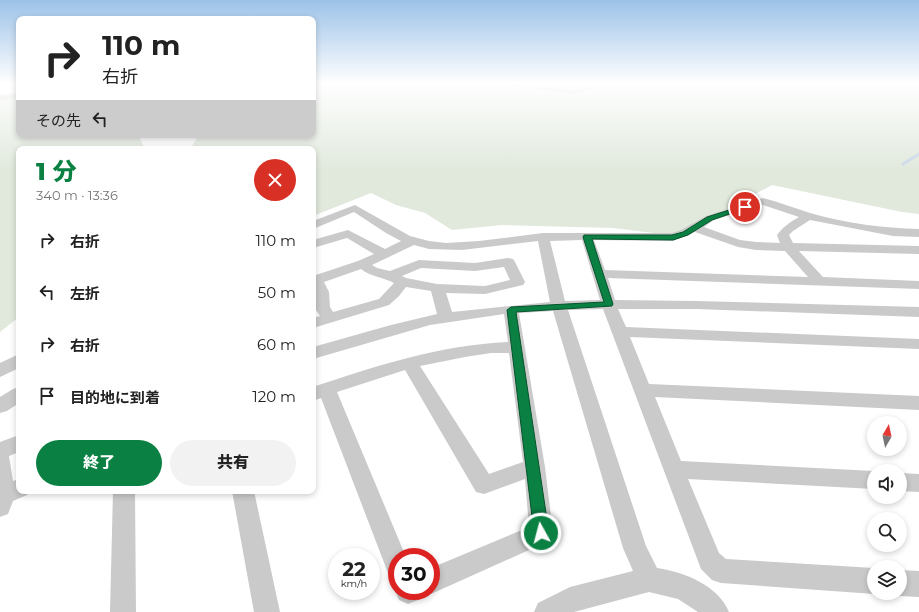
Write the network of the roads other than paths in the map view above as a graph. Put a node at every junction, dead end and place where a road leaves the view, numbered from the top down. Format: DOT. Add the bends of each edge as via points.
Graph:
graph roads {
  1 [pos="808,216"];
  2 [pos="316,224"];
  3 [pos="695,228"];
  4 [pos="919,233"];
  5 [pos="543,237"];
  6 [pos="587,237"];
  7 [pos="412,241"];
  8 [pos="316,243"];
  9 [pos="788,246"];
  10 [pos="919,250"];
  11 [pos="384,254"];
  12 [pos="363,264"];
  13 [pos="599,274"];
  14 [pos="397,279"];
  15 [pos="316,280"];
  16 [pos="819,281"];
  17 [pos="316,284"];
  18 [pos="919,285"];
  19 [pos="438,288"];
  20 [pos="609,304"];
  21 [pos="558,307"];
  22 [pos="511,310"];
  23 [pos="919,312"];
  24 [pos="446,317"];
  25 [pos="329,318"];
  26 [pos="316,322"];
  27 [pos="620,332"];
  28 [pos="919,344"];
  29 [pos="517,347"];
  30 [pos="316,352"];
  31 [pos="16,362"];
  32 [pos="409,363"];
  33 [pos="0,371"];
  34 [pos="643,390"];
  35 [pos="320,391"];
  36 [pos="16,396"];
  37 [pos="919,403"];
  38 [pos="0,406"];
  39 [pos="16,444"];
  40 [pos="0,451"];
  41 [pos="0,458"];
  42 [pos="534,467"];
  43 [pos="674,469"];
  44 [pos="867,480"];
  45 [pos="907,482"];
  46 [pos="919,483"];
  47 [pos="124,494"];
  48 [pos="244,494"];
  49 [pos="5,496"];
  50 [pos="390,548"];
  51 [pos="440,578"];
  52 [pos="649,579"];
  53 [pos="867,581"];
  54 [pos="907,583"];
  55 [pos="919,584"];
  56 [pos="123,612"];
  57 [pos="267,612"];
  58 [pos="547,612"];
  59 [pos="716,612"];
  1 -- 3 [label="street" via="763,201 710,218"];
  1 -- 4 [label="street" via="866,228"];
  1 -- 9 [label="street" via="788,228 783,235"];
  2 -- 7 [label="street" via="355,208"];
  3 -- 6 [label="street" via="673,237"];
  3 -- 9 [label="street" via="738,243"];
  5 -- 6 [label="street"];
  5 -- 7 [label="street" via="465,246 438,246"];
  5 -- 21 [label="street"];
  6 -- 13 [label="street"];
  7 -- 11 [label="street"];
  8 -- 11 [label="street" via="348,234"];
  9 -- 10 [label="street"];
  9 -- 16 [label="street"];
  11 -- 12 [label="street"];
  12 -- 14 [label="street" via="372,271"];
  12 -- 15 [label="street"];
  13 -- 16 [label="street"];
  13 -- 20 [label="street"];
  14 -- 19 [label="street"];
  14 -- 19 [label="street" via="419,264 475,267 508,262 518,282 485,290"];
  14 -- 25 [label="street" via="394,294 384,302"];
  16 -- 18 [label="street"];
  17 -- 25 [label="street" via="322,292 322,307"];
  19 -- 24 [label="street"];
  20 -- 21 [label="street"];
  20 -- 23 [label="street"];
  20 -- 27 [label="street"];
  21 -- 22 [label="street"];
  21 -- 52 [label="street" via="635,548"];
  22 -- 24 [label="street"];
  22 -- 29 [label="street"];
  24 -- 30 [label="street"];
  25 -- 26 [label="street"];
  27 -- 28 [label="street"];
  27 -- 34 [label="street"];
  29 -- 32 [label="street" via="491,347"];
  29 -- 42 [label="street"];
  31 -- 33 [label="street"];
  32 -- 35 [label="street"];
  32 -- 42 [label="street" via="484,485"];
  34 -- 37 [label="street"];
  34 -- 43 [label="street"];
  35 -- 50 [label="street"];
  36 -- 38 [label="street"];
  39 -- 40 [label="street"];
  41 -- 49 [label="street"];
  42 -- 51 [label="street" via="541,533"];
  43 -- 44 [label="street"];
  43 -- 53 [label="street" via="710,561 721,571"];
  45 -- 46 [label="street"];
  47 -- 56 [label="street"];
  48 -- 57 [label="street"];
  52 -- 58 [label="street" via="570,600"];
  52 -- 59 [label="street" via="685,588 706,601"];
  54 -- 55 [label="street"];
}
